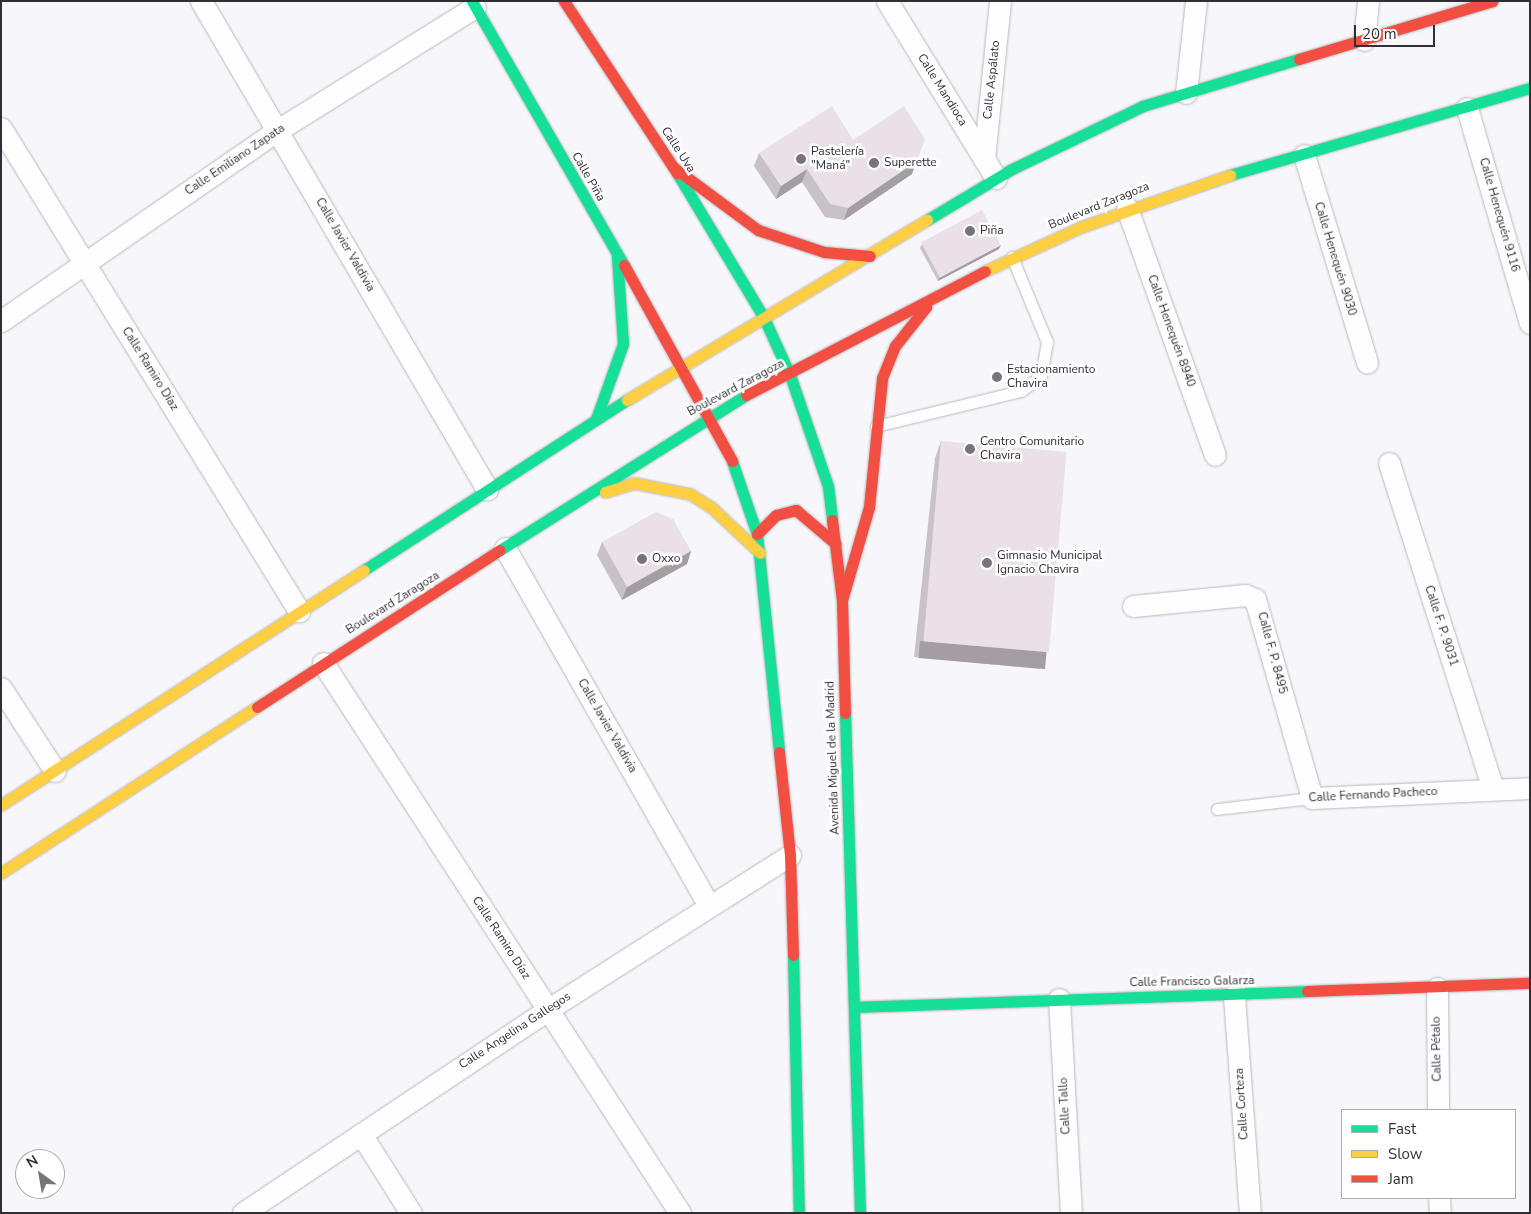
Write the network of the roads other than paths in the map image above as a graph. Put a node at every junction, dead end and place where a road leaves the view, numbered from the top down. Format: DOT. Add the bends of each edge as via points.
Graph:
graph roads {
  1 [pos="201,1"];
  2 [pos="564,1"];
  3 [pos="887,1"];
  4 [pos="1000,1"];
  5 [pos="1196,1"];
  6 [pos="1368,1"];
  7 [pos="1492,1"];
  8 [pos="473,4"];
  9 [pos="1364,40"];
  10 [pos="1530,88"];
  11 [pos="1186,93"];
  12 [pos="1467,108"];
  13 [pos="1,128"];
  14 [pos="278,130"];
  15 [pos="1304,155"];
  16 [pos="984,159"];
  17 [pos="673,167"];
  18 [pos="996,178"];
  19 [pos="1127,208"];
  20 [pos="617,256"];
  21 [pos="870,256"];
  22 [pos="1012,258"];
  23 [pos="85,264"];
  24 [pos="934,297"];
  25 [pos="763,316"];
  26 [pos="1,321"];
  27 [pos="1530,323"];
  28 [pos="1367,363"];
  29 [pos="684,364"];
  30 [pos="790,375"];
  31 [pos="710,414"];
  32 [pos="596,418"];
  33 [pos="876,426"];
  34 [pos="1215,455"];
  35 [pos="1389,463"];
  36 [pos="488,489"];
  37 [pos="582,500"];
  38 [pos="756,534"];
  39 [pos="836,544"];
  40 [pos="506,548"];
  41 [pos="760,553"];
  42 [pos="842,600"];
  43 [pos="1133,606"];
  44 [pos="299,610"];
  45 [pos="323,663"];
  46 [pos="1,688"];
  47 [pos="55,771"];
  48 [pos="1530,788"];
  49 [pos="1493,789"];
  50 [pos="1312,798"];
  51 [pos="1,805"];
  52 [pos="1217,809"];
  53 [pos="790,855"];
  54 [pos="1,873"];
  55 [pos="709,905"];
  56 [pos="1530,983"];
  57 [pos="1437,988"];
  58 [pos="1234,996"];
  59 [pos="1059,999"];
  60 [pos="854,1007"];
  61 [pos="547,1010"];
  62 [pos="1438,1109"];
  63 [pos="361,1134"];
  64 [pos="1439,1199"];
  65 [pos="243,1213"];
  66 [pos="411,1213"];
  67 [pos="680,1213"];
  68 [pos="799,1213"];
  69 [pos="860,1213"];
  70 [pos="1071,1213"];
  71 [pos="1250,1213"];
  72 [pos="1440,1213"];
  1 -- 14 [label="street, Calle Javier Valdivia"];
  2 -- 17 [label="main road, Calle Uva"];
  3 -- 16 [label="street, Calle Mandioca"];
  4 -- 16 [label="street, Calle Aspálato"];
  5 -- 11 [label="street"];
  6 -- 9 [label="street"];
  7 -- 9 [label="main road"];
  8 -- 14 [label="street, Calle Emiliano Zapata"];
  8 -- 20 [label="main road, Calle Piña"];
  9 -- 11 [label="main road"];
  10 -- 12 [label="main road, Boulevard Zaragoza"];
  11 -- 18 [label="main road" via="1076,135"];
  12 -- 15 [label="main road, Boulevard Zaragoza"];
  12 -- 27 [label="street, Calle Henequén 9116"];
  13 -- 23 [label="street, Calle Ramiro Díaz"];
  14 -- 23 [label="street, Calle Emiliano Zapata"];
  14 -- 36 [label="street, Calle Javier Valdivia"];
  15 -- 19 [label="main road, Boulevard Zaragoza"];
  15 -- 28 [label="street, Calle Henequén 9030"];
  16 -- 18 [label="street, Calle Mandioca"];
  17 -- 21 [label="main road" via="758,230 824,252"];
  17 -- 25 [label="main road, Calle Uva"];
  18 -- 21 [label="main road"];
  19 -- 22 [label="main road, Boulevard Zaragoza"];
  19 -- 34 [label="street, Calle Henequén 8940"];
  20 -- 29 [label="main road, Calle Piña"];
  20 -- 32 [label="main road" via="623,344"];
  21 -- 25 [label="main road"];
  22 -- 24 [label="main road, Boulevard Zaragoza"];
  22 -- 33 [label="lane" via="1046,342 1041,376 1021,391"];
  23 -- 26 [label="street, Calle Emiliano Zapata"];
  23 -- 44 [label="street, Calle Ramiro Díaz"];
  24 -- 30 [label="main road, Boulevard Zaragoza"];
  24 -- 33 [label="main road" via="888,360"];
  25 -- 29 [label="main road"];
  25 -- 30 [label="main road, Avenida Miguel de la Madrid"];
  29 -- 31 [label="main road"];
  29 -- 32 [label="main road"];
  30 -- 31 [label="main road, Boulevard Zaragoza"];
  30 -- 39 [label="main road, Avenida Miguel de la Madrid" via="828,486"];
  31 -- 37 [label="main road, Boulevard Zaragoza"];
  31 -- 38 [label="main road" via="735,466"];
  32 -- 36 [label="main road"];
  33 -- 42 [label="main road" via="869,507"];
  35 -- 49 [label="street, Calle F. P. 9031"];
  36 -- 44 [label="main road"];
  37 -- 40 [label="main road, Boulevard Zaragoza"];
  37 -- 41 [label="main road" via="634,483 669,488 711,508"];
  38 -- 39 [label="main road" via="776,515 796,510"];
  38 -- 41 [label="main road"];
  39 -- 42 [label="main road, Avenida Miguel de la Madrid"];
  40 -- 45 [label="main road, Boulevard Zaragoza"];
  40 -- 55 [label="street, Calle Javier Valdivia"];
  41 -- 53 [label="main road"];
  42 -- 60 [label="main road, Avenida Miguel de la Madrid"];
  43 -- 50 [label="street, Calle F. P. 8495" via="1245,595 1255,599"];
  44 -- 47 [label="main road"];
  45 -- 54 [label="main road, Boulevard Zaragoza"];
  45 -- 61 [label="street, Calle Ramiro Díaz"];
  46 -- 47 [label="street"];
  47 -- 51 [label="main road"];
  48 -- 49 [label="street, Calle Fernando Pacheco"];
  49 -- 50 [label="street, Calle Fernando Pacheco"];
  50 -- 52 [label="lane, Calle Fernando Pacheco"];
  53 -- 55 [label="street, Calle Angelina Gallegos"];
  53 -- 68 [label="main road"];
  55 -- 61 [label="street, Calle Angelina Gallegos"];
  56 -- 57 [label="main road, Calle Francisco Galarza"];
  57 -- 58 [label="main road, Calle Francisco Galarza"];
  57 -- 62 [label="street, Calle Pétalo"];
  58 -- 59 [label="main road, Calle Francisco Galarza"];
  58 -- 71 [label="street, Calle Corteza"];
  59 -- 60 [label="main road, Calle Francisco Galarza"];
  59 -- 70 [label="street, Calle Tallo"];
  60 -- 69 [label="main road, Avenida Miguel de la Madrid"];
  61 -- 63 [label="street, Calle Angelina Gallegos"];
  61 -- 67 [label="street, Calle Ramiro Díaz"];
  63 -- 65 [label="street, Calle Angelina Gallegos"];
  63 -- 66 [label="street"];
  64 -- 72 [label="street"];
}
